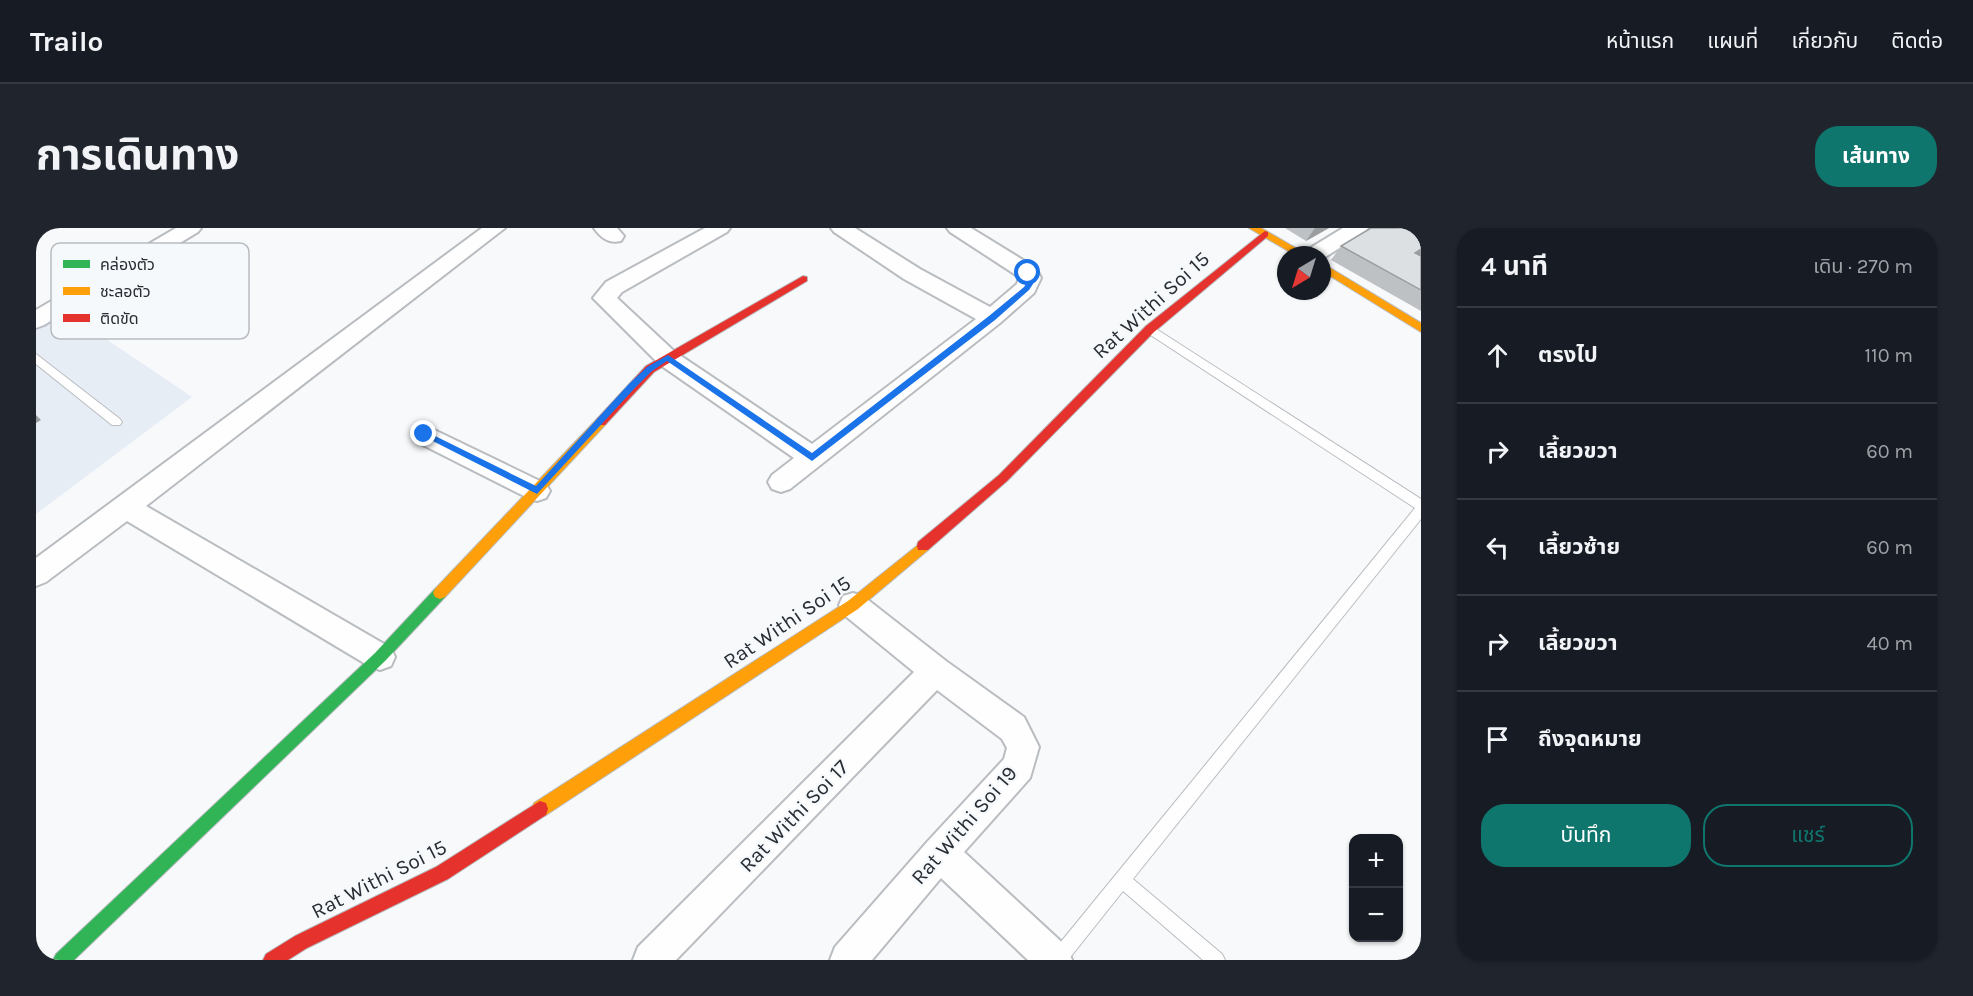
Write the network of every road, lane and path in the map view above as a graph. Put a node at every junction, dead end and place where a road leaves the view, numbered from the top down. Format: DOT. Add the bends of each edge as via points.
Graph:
graph roads {
  1 [pos="190,228"];
  2 [pos="495,228"];
  3 [pos="720,228"];
  4 [pos="841,228"];
  5 [pos="957,228"];
  6 [pos="1358,228"];
  7 [pos="1259,231"];
  8 [pos="165,243"];
  9 [pos="1286,246"];
  10 [pos="1329,246"];
  11 [pos="1331,272"];
  12 [pos="803,279"];
  13 [pos="51,311"];
  14 [pos="992,318"];
  15 [pos="36,320"];
  16 [pos="1421,328"];
  17 [pos="1150,329"];
  18 [pos="36,358"];
  19 [pos="668,358"];
  20 [pos="116,422"];
  21 [pos="424,434"];
  22 [pos="812,458"];
  23 [pos="781,482"];
  24 [pos="537,490"];
  25 [pos="1421,505"];
  26 [pos="126,507"];
  27 [pos="1421,510"];
  28 [pos="36,574"];
  29 [pos="853,605"];
  30 [pos="380,657"];
  31 [pos="935,671"];
  32 [pos="940,853"];
  33 [pos="1121,879"];
  34 [pos="62,960"];
  35 [pos="272,960"];
  36 [pos="651,960"];
  37 [pos="848,960"];
  38 [pos="1056,960"];
  39 [pos="1216,960"];
  1 -- 8 [label="street"];
  2 -- 26 [label="street"];
  3 -- 19 [label="street" via="604,298"];
  4 -- 14 [label="street" via="912,274"];
  5 -- 14 [label="street" via="1030,278 1026,288"];
  6 -- 10 [label="street"];
  7 -- 9 [label="street"];
  7 -- 17 [label="street, Rat Withi Soi 15"];
  11 -- 16 [label="street"];
  12 -- 19 [label="street"];
  13 -- 15 [label="street"];
  14 -- 22 [label="street"];
  17 -- 25 [label="lane"];
  17 -- 29 [label="street, Rat Withi Soi 15" via="1002,478"];
  18 -- 20 [label="lane"];
  19 -- 22 [label="street"];
  19 -- 24 [label="street" via="632,386"];
  21 -- 24 [label="street"];
  22 -- 23 [label="street"];
  24 -- 30 [label="street"];
  26 -- 28 [label="street"];
  26 -- 30 [label="street"];
  27 -- 33 [label="lane"];
  29 -- 31 [label="street, Rat Withi Soi 19"];
  29 -- 35 [label="street, Rat Withi Soi 15" via="442,873"];
  30 -- 34 [label="street"];
  31 -- 32 [label="street, Rat Withi Soi 19" via="1013,728 1023,747 1019,767"];
  31 -- 36 [label="street, Rat Withi Soi 17"];
  32 -- 37 [label="street, Rat Withi Soi 19"];
  32 -- 38 [label="street"];
  33 -- 38 [label="lane"];
  33 -- 39 [label="lane"];
}
